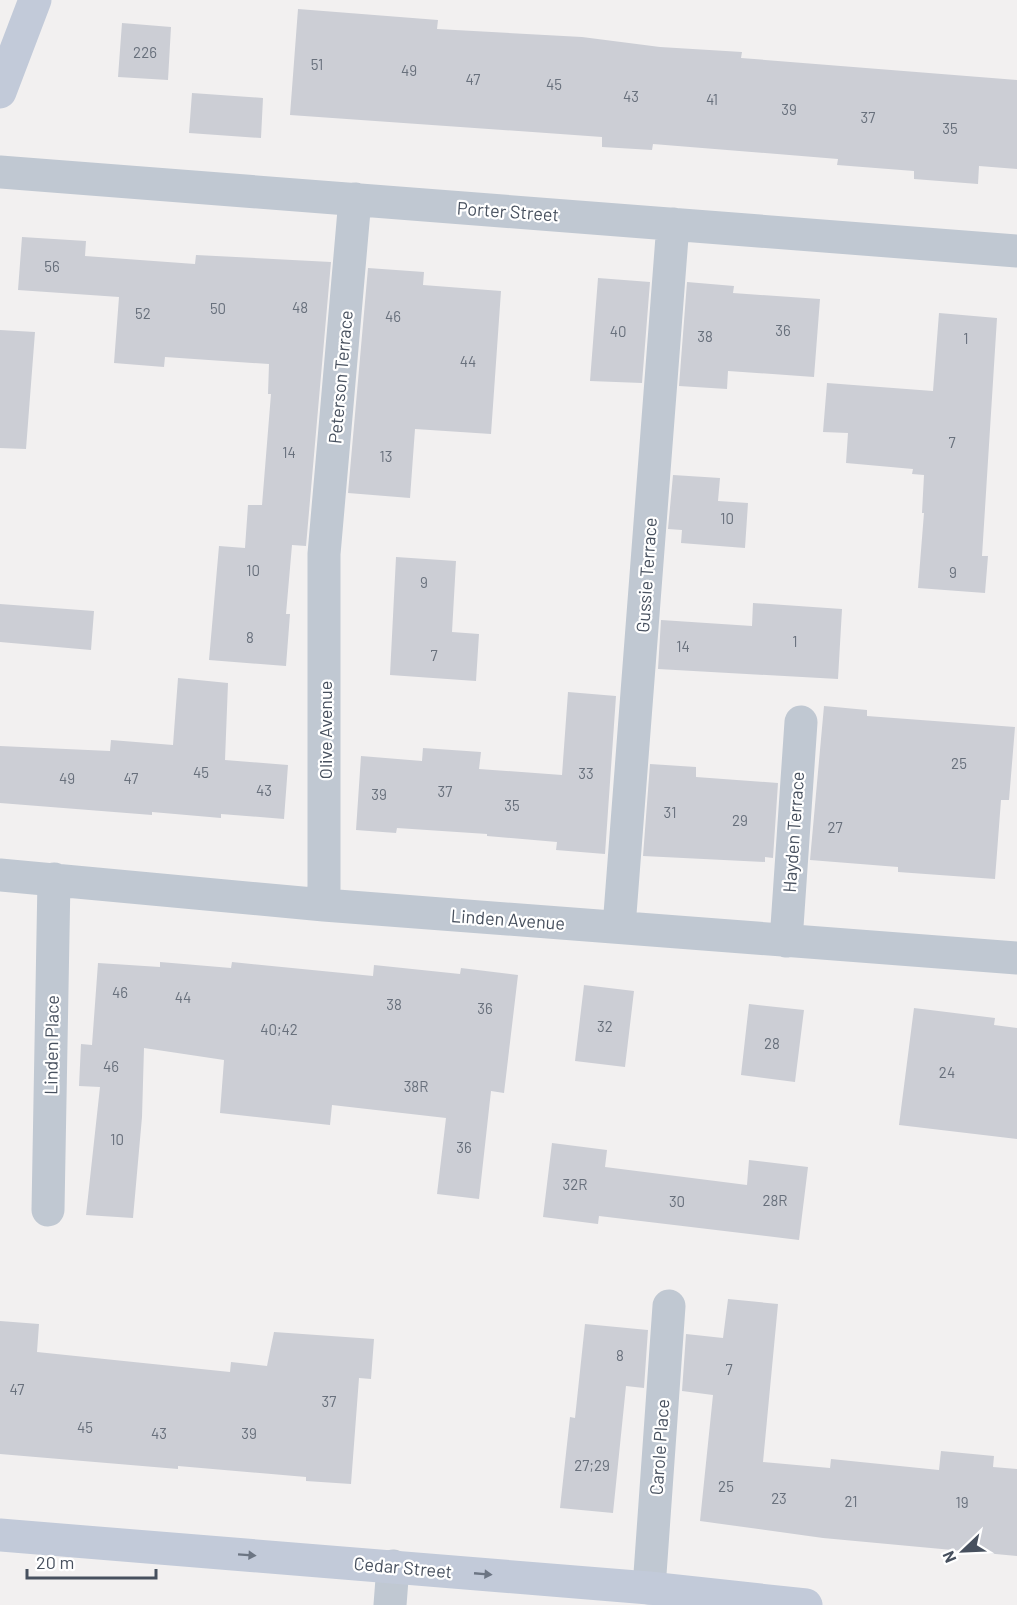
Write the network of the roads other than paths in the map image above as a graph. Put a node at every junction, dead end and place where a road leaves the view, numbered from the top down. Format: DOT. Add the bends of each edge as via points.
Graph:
graph roads {
  1 [pos="35,0"];
  2 [pos="0,92"];
  3 [pos="0,172"];
  4 [pos="355,200"];
  5 [pos="673,224"];
  6 [pos="1017,250"];
  7 [pos="324,554"];
  8 [pos="801,722"];
  9 [pos="0,875"];
  10 [pos="54,879"];
  11 [pos="324,906"];
  12 [pos="619,927"];
  13 [pos="786,941"];
  14 [pos="1017,958"];
  15 [pos="48,1210"];
  16 [pos="669,1306"];
  17 [pos="0,1536"];
  18 [pos="393,1566"];
  19 [pos="649,1588"];
  20 [pos="390,1605"];
  21 [pos="806,1605"];
  1 -- 2 [label="street"];
  3 -- 4 [label="street, Porter Street"];
  4 -- 5 [label="street, Porter Street"];
  4 -- 7 [label="street, Peterson Terrace"];
  5 -- 6 [label="street, Porter Street"];
  5 -- 12 [label="street, Gussie Terrace"];
  7 -- 11 [label="street, Olive Avenue"];
  8 -- 13 [label="street, Hayden Terrace"];
  9 -- 10 [label="street, Linden Avenue"];
  10 -- 11 [label="street, Linden Avenue"];
  10 -- 15 [label="street, Linden Place"];
  11 -- 12 [label="street, Linden Avenue"];
  12 -- 13 [label="street, Linden Avenue"];
  13 -- 14 [label="street, Linden Avenue"];
  16 -- 19 [label="street, Carole Place"];
  17 -- 18 [label="street, Cedar Street, one-way"];
  18 -- 19 [label="street, Cedar Street, one-way"];
  18 -- 20 [label="street"];
  19 -- 21 [label="street, Cedar Street"];
}
